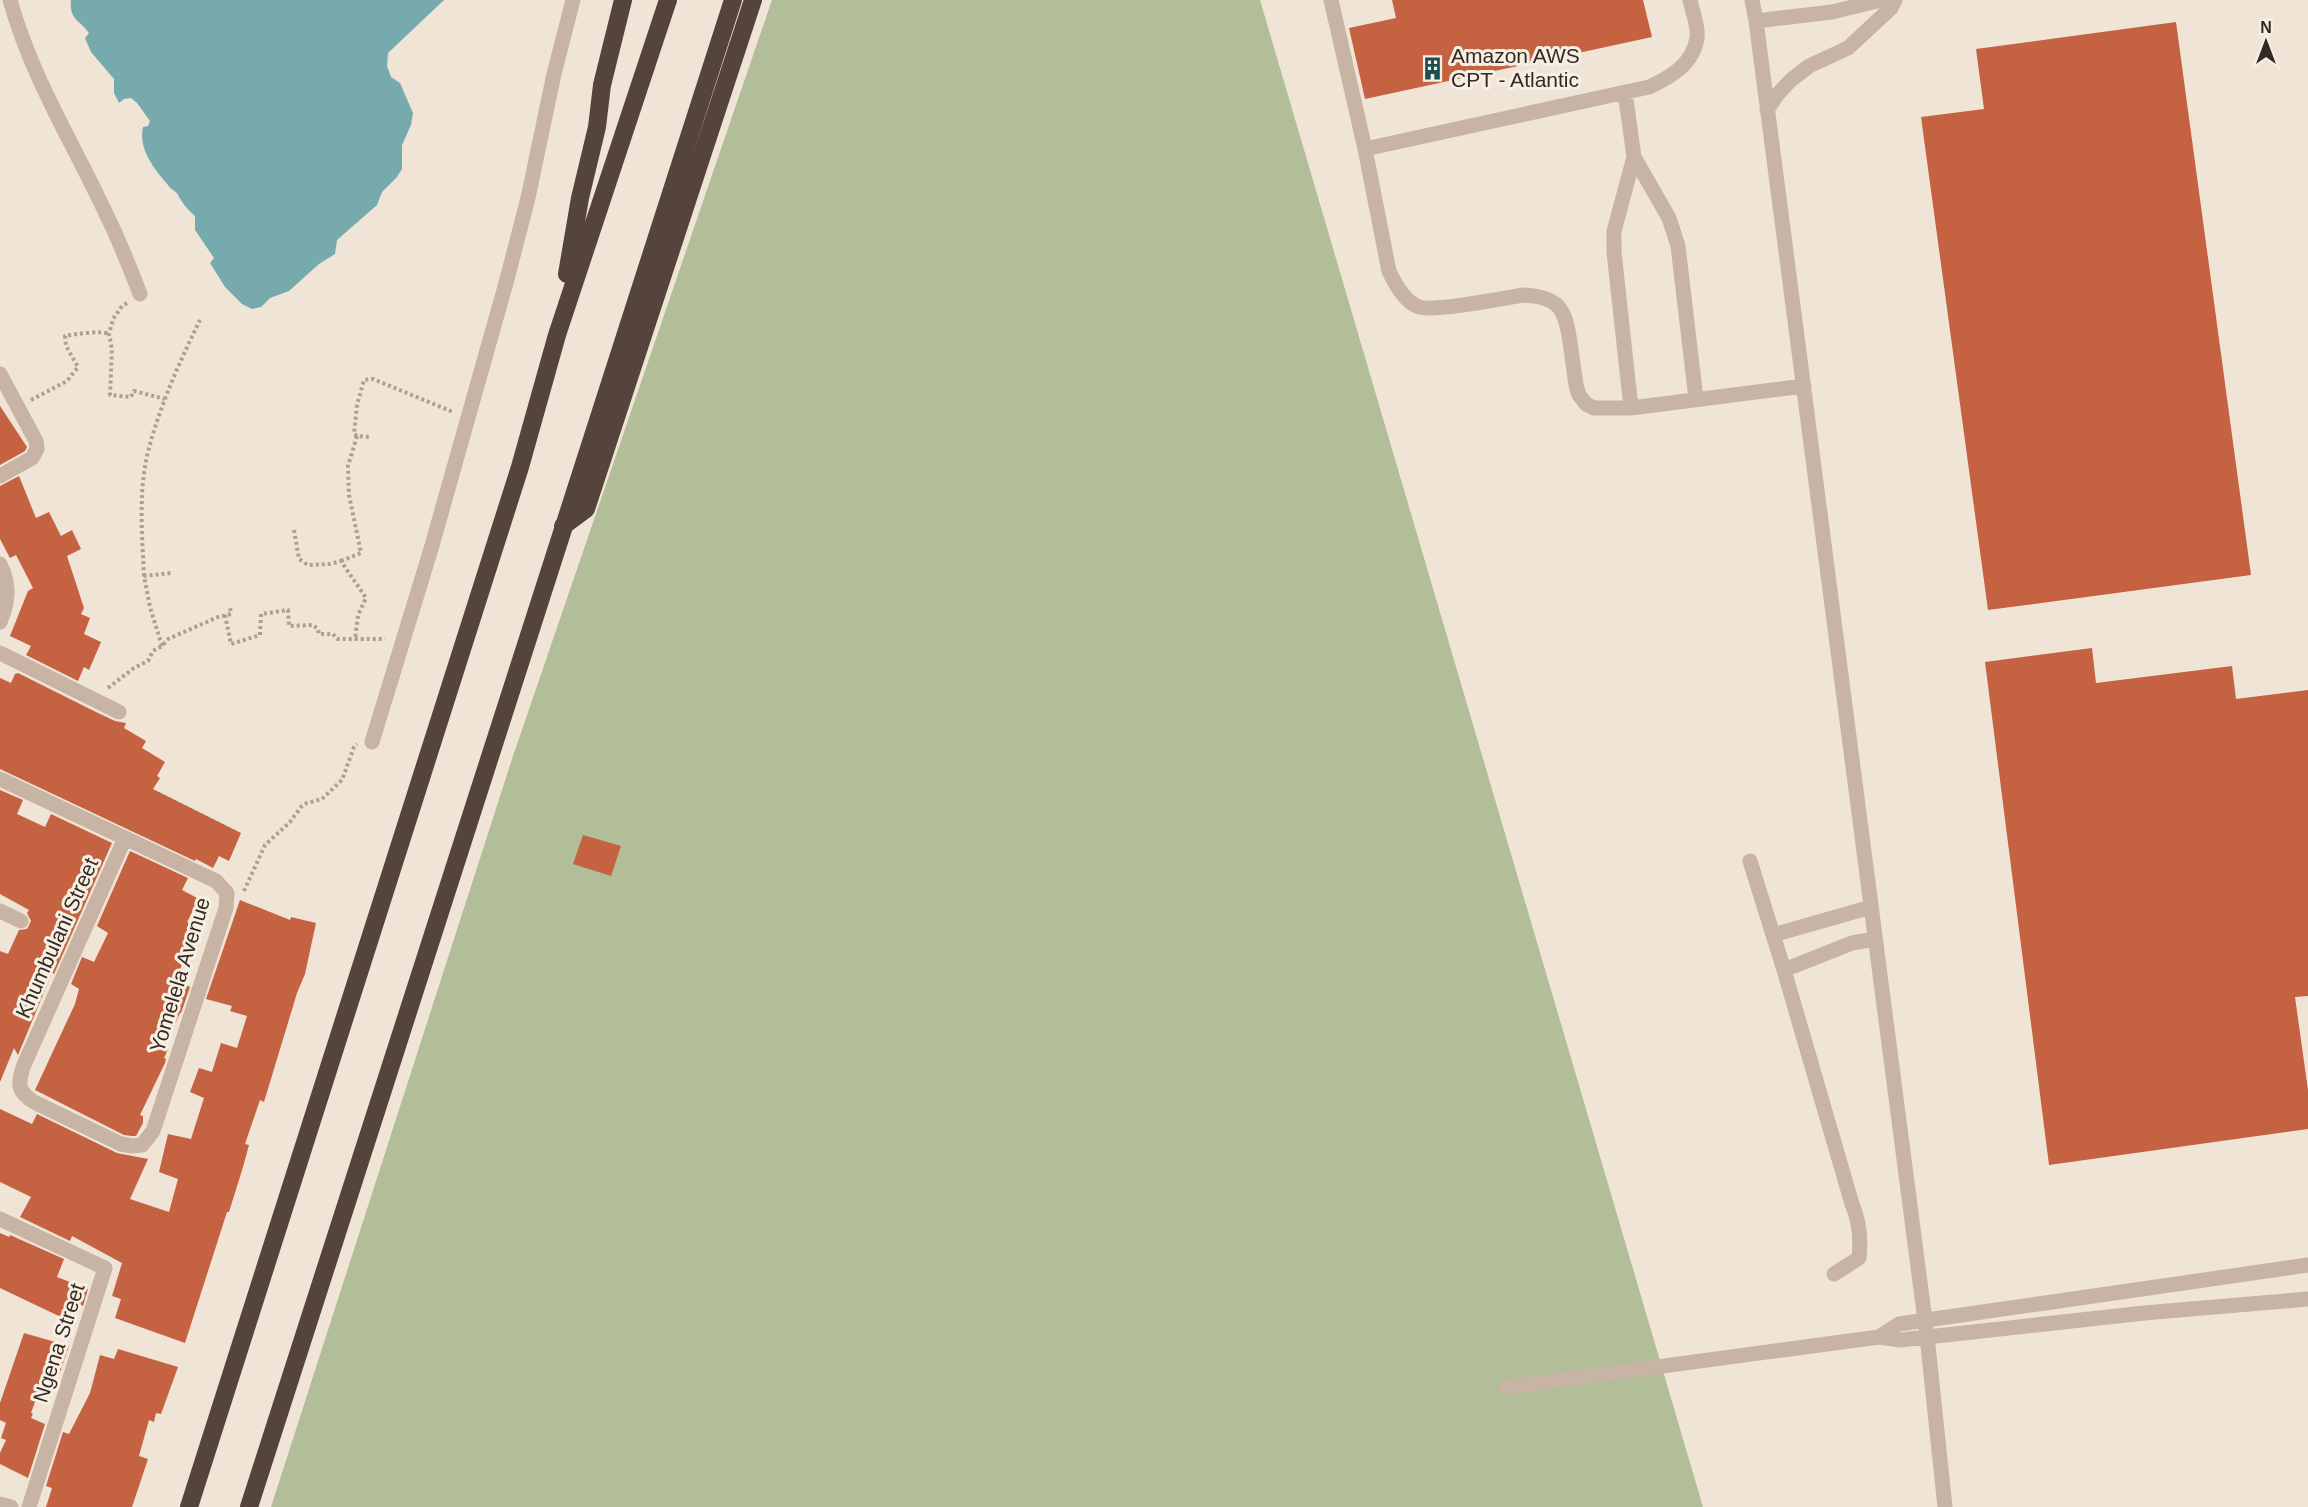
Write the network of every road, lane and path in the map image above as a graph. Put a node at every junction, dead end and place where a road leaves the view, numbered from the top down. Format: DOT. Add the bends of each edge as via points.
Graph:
graph roads {
  1 [pos="10,0"];
  2 [pos="573,0"];
  3 [pos="623,0"];
  4 [pos="668,0"];
  5 [pos="733,0"];
  6 [pos="753,0"];
  7 [pos="1331,0"];
  8 [pos="1690,0"];
  9 [pos="1752,0"];
  10 [pos="1881,0"];
  11 [pos="1895,0"];
  12 [pos="1756,21"];
  13 [pos="1624,92"];
  14 [pos="1767,110"];
  15 [pos="1365,149"];
  16 [pos="1634,157"];
  17 [pos="140,294"];
  18 [pos="200,320"];
  19 [pos="109,334"];
  20 [pos="556,335"];
  21 [pos="0,374"];
  22 [pos="1804,386"];
  23 [pos="165,399"];
  24 [pos="1696,399"];
  25 [pos="16,408"];
  26 [pos="1631,408"];
  27 [pos="468,416"];
  28 [pos="357,436"];
  29 [pos="369,437"];
  30 [pos="0,476"];
  31 [pos="563,526"];
  32 [pos="294,531"];
  33 [pos="341,561"];
  34 [pos="0,564"];
  35 [pos="171,573"];
  36 [pos="144,576"];
  37 [pos="230,608"];
  38 [pos="225,615"];
  39 [pos="0,622"];
  40 [pos="403,637"];
  41 [pos="355,640"];
  42 [pos="162,646"];
  43 [pos="0,654"];
  44 [pos="93,698"];
  45 [pos="119,712"];
  46 [pos="372,742"];
  47 [pos="0,779"];
  48 [pos="125,838"];
  49 [pos="1750,861"];
  50 [pos="227,893"];
  51 [pos="1871,907"];
  52 [pos="0,911"];
  53 [pos="21,921"];
  54 [pos="1773,935"];
  55 [pos="1875,939"];
  56 [pos="1784,970"];
  57 [pos="20,1090"];
  58 [pos="0,1219"];
  59 [pos="2308,1265"];
  60 [pos="1834,1274"];
  61 [pos="2308,1299"];
  62 [pos="1924,1320"];
  63 [pos="1927,1336"];
  64 [pos="1879,1337"];
  65 [pos="1507,1387"];
  66 [pos="0,1503"];
  67 [pos="11,1507"];
  68 [pos="29,1507"];
  69 [pos="189,1507"];
  70 [pos="249,1507"];
  71 [pos="1945,1507"];
  1 -- 17 [label="street" via="31,64 108,217"];
  2 -- 27 [label="street" via="528,198"];
  3 -- 20 [label="highway" via="602,86"];
  4 -- 20 [label="highway"];
  5 -- 31 [label="highway"];
  6 -- 31 [label="highway" via="586,509"];
  7 -- 15 [label="street"];
  8 -- 13 [label="street" via="1698,36 1691,56 1669,78"];
  9 -- 12 [label="street"];
  10 -- 12 [label="street" via="1832,12"];
  11 -- 14 [label="street" via="1848,48 1809,66 1791,80"];
  12 -- 14 [label="street"];
  13 -- 15 [label="street"];
  13 -- 16 [label="street"];
  14 -- 22 [label="street"];
  15 -- 26 [label="street" via="1389,271 1406,297 1419,307 1523,295 1549,299 1566,319 1579,395 1594,408"];
  16 -- 24 [label="street" via="1670,218 1678,246"];
  16 -- 26 [label="street" via="1614,231"];
  17 -- 19 [label="path" via="122,306"];
  18 -- 23 [label="path"];
  19 -- 23 [label="path" via="111,395 131,397 134,391"];
  19 -- 25 [label="path" via="102,331 65,336 78,367 67,381"];
  20 -- 69 [label="highway" via="520,467"];
  21 -- 25 [label="street"];
  22 -- 24 [label="street"];
  22 -- 51 [label="street"];
  23 -- 36 [label="path" via="148,449 142,526"];
  24 -- 26 [label="street"];
  25 -- 30 [label="street" via="36,441 37,453"];
  27 -- 28 [label="path" via="368,379 364,380 357,405"];
  27 -- 40 [label="street"];
  28 -- 29 [label="path"];
  28 -- 33 [label="path" via="348,466 349,495 361,553"];
  31 -- 70 [label="highway"];
  32 -- 33 [label="path" via="299,559 308,566"];
  33 -- 41 [label="path" via="366,598 358,615"];
  34 -- 39 [label="street" via="8,594"];
  35 -- 36 [label="path"];
  36 -- 42 [label="path"];
  37 -- 38 [label="path" via="231,614"];
  38 -- 41 [label="path" via="231,644 260,635 261,614 288,610 289,626 313,625 319,634"];
  38 -- 42 [label="path" via="168,639"];
  40 -- 41 [label="path"];
  40 -- 46 [label="street"];
  42 -- 44 [label="path" via="153,651 148,661"];
  43 -- 44 [label="street"];
  44 -- 45 [label="street"];
  46 -- 50 [label="path" via="354,747 337,786 322,799 301,807 264,845 244,893"];
  47 -- 48 [label="street, Yomelela Avenue"];
  48 -- 50 [label="street, Yomelela Avenue" via="216,881"];
  48 -- 57 [label="street, Khumbulani Street" via="23,1067"];
  49 -- 54 [label="street"];
  50 -- 57 [label="street, Yomelela Avenue" via="226,908 149,1139 132,1146 122,1144 34,1102"];
  51 -- 54 [label="street"];
  51 -- 55 [label="street"];
  52 -- 53 [label="street"];
  54 -- 56 [label="street"];
  55 -- 56 [label="street" via="1852,943"];
  55 -- 62 [label="street"];
  56 -- 60 [label="street" via="1858,1219 1859,1258"];
  58 -- 68 [label="street, Ngena Street" via="105,1268"];
  59 -- 62 [label="street"];
  61 -- 63 [label="street"];
  62 -- 63 [label="street"];
  62 -- 64 [label="street" via="1899,1324"];
  63 -- 64 [label="street" via="1899,1340"];
  63 -- 71 [label="street"];
  64 -- 65 [label="street"];
  66 -- 67 [label="street"];
}
